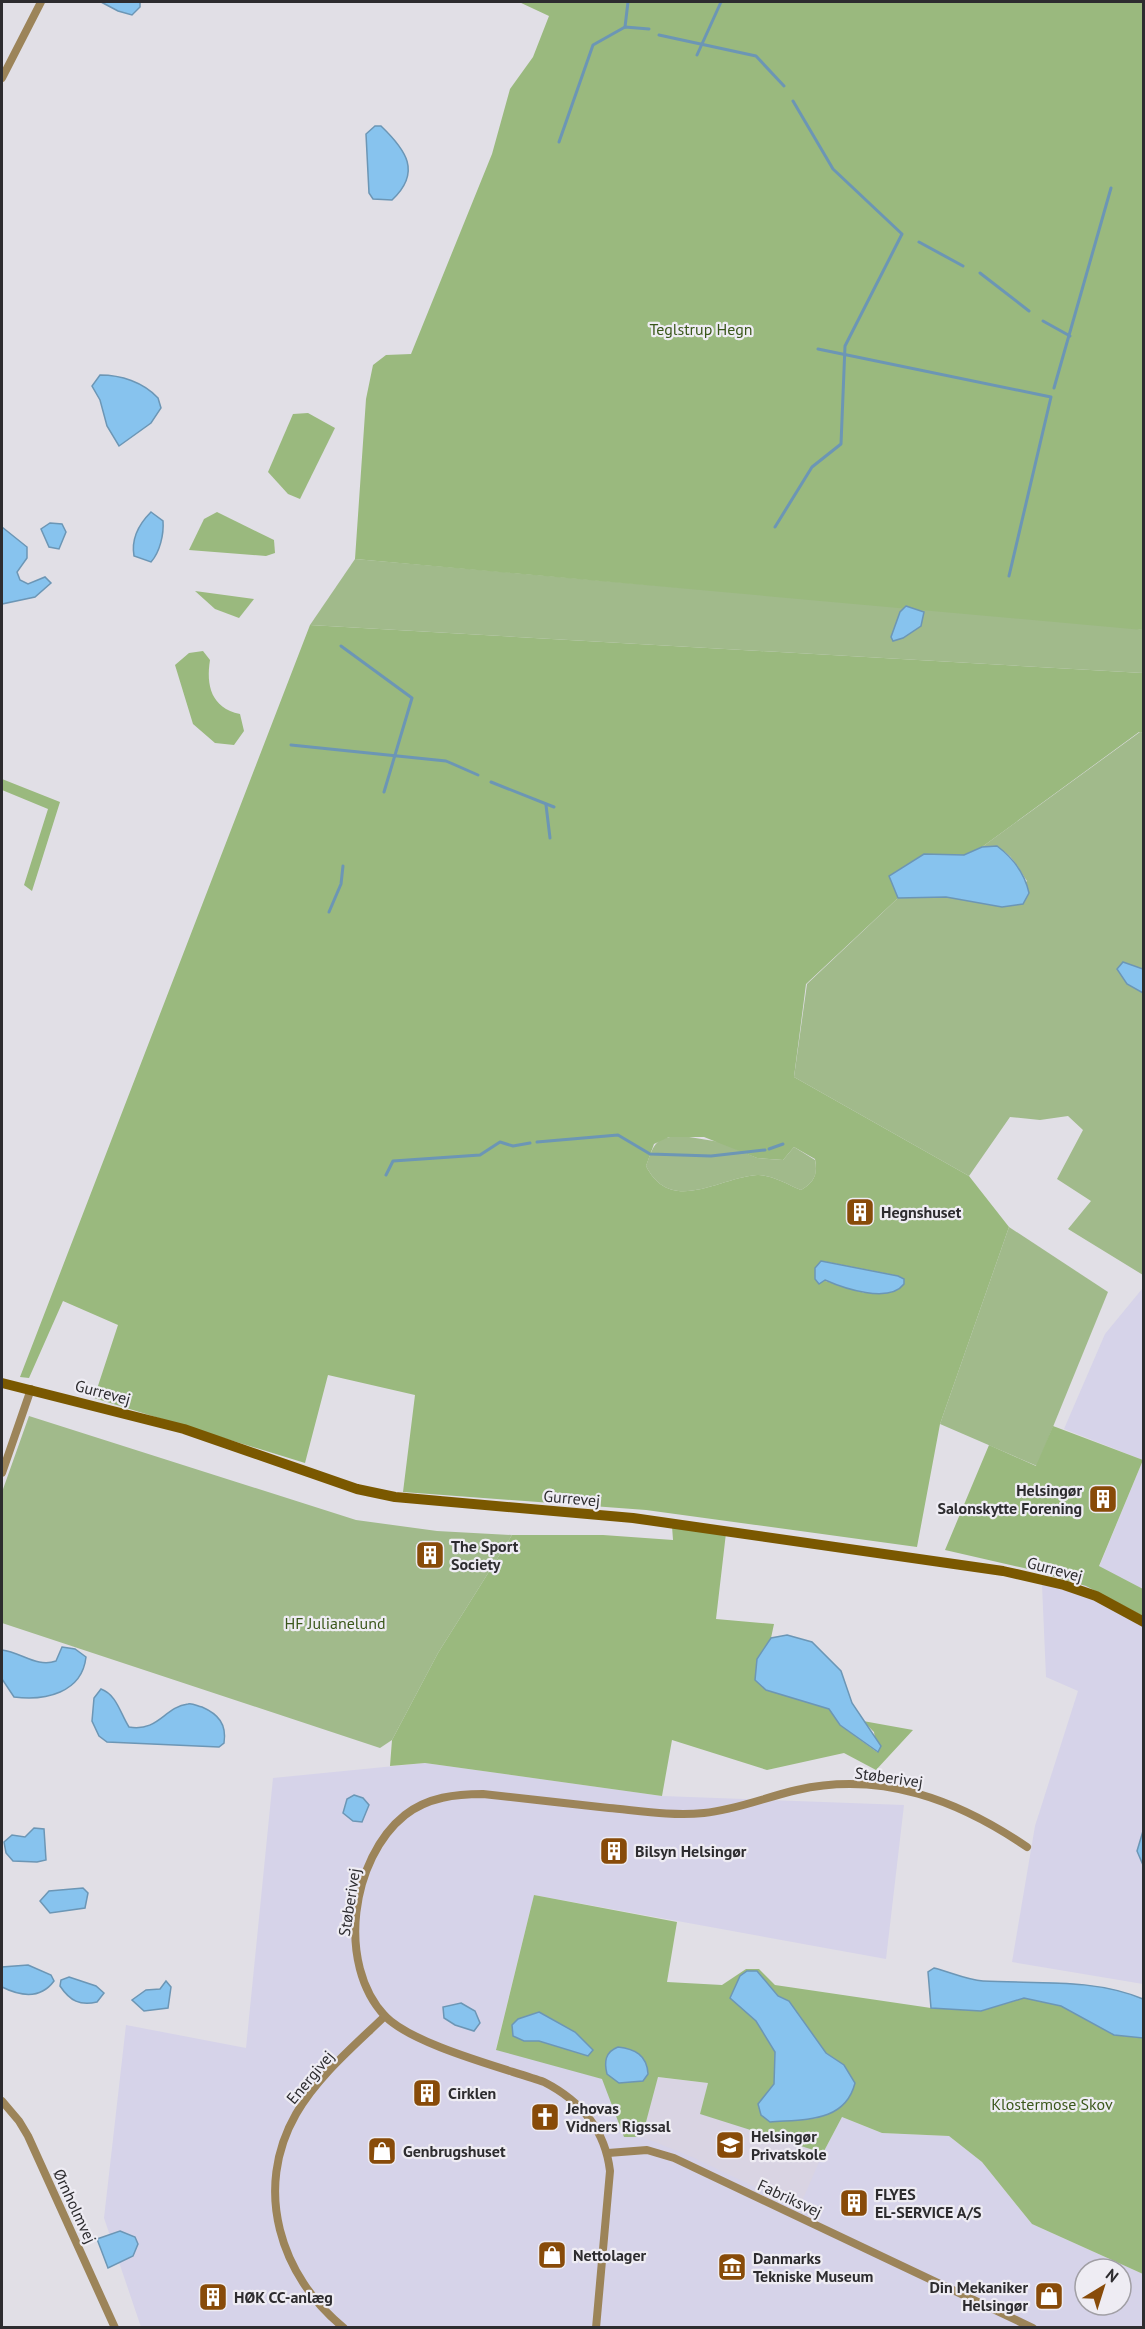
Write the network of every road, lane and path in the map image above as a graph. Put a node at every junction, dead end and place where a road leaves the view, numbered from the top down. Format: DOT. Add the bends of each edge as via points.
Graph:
graph roads {
  1 [pos="41,2"];
  2 [pos="2,78"];
  3 [pos="2,1383"];
  4 [pos="32,1389"];
  5 [pos="2,1473"];
  6 [pos="1143,1622"];
  7 [pos="1027,1847"];
  8 [pos="386,2016"];
  9 [pos="2,2101"];
  10 [pos="608,2153"];
  11 [pos="1020,2325"];
  12 [pos="115,2328"];
  13 [pos="344,2328"];
  14 [pos="596,2328"];
  15 [pos="1034,2328"];
  1 -- 2 [label="street"];
  3 -- 4 [label="street, Gurrevej"];
  4 -- 5 [label="street"];
  4 -- 6 [label="street, Gurrevej" via="184,1429 357,1489 406,1499 706,1527 1003,1571 1086,1592"];
  7 -- 8 [label="street, Støberivej" via="968,1810 899,1789 861,1784 797,1790 705,1813 666,1814 456,1794 407,1813 387,1831 372,1854 363,1879 354,1933 357,1964 368,1992"];
  8 -- 10 [label="street, Støberivej" via="423,2040 562,2091 590,2118"];
  8 -- 13 [label="street, Energivej" via="303,2104 280,2154 276,2182 277,2217 291,2265 324,2312"];
  9 -- 12 [label="street, Ørnholmvej" via="28,2136"];
  10 -- 11 [label="street, Fabriksvej" via="647,2150 674,2158"];
  10 -- 14 [label="street, Støberivej" via="610,2171"];
  11 -- 15 [label="street, Fabriksvej"];
}
